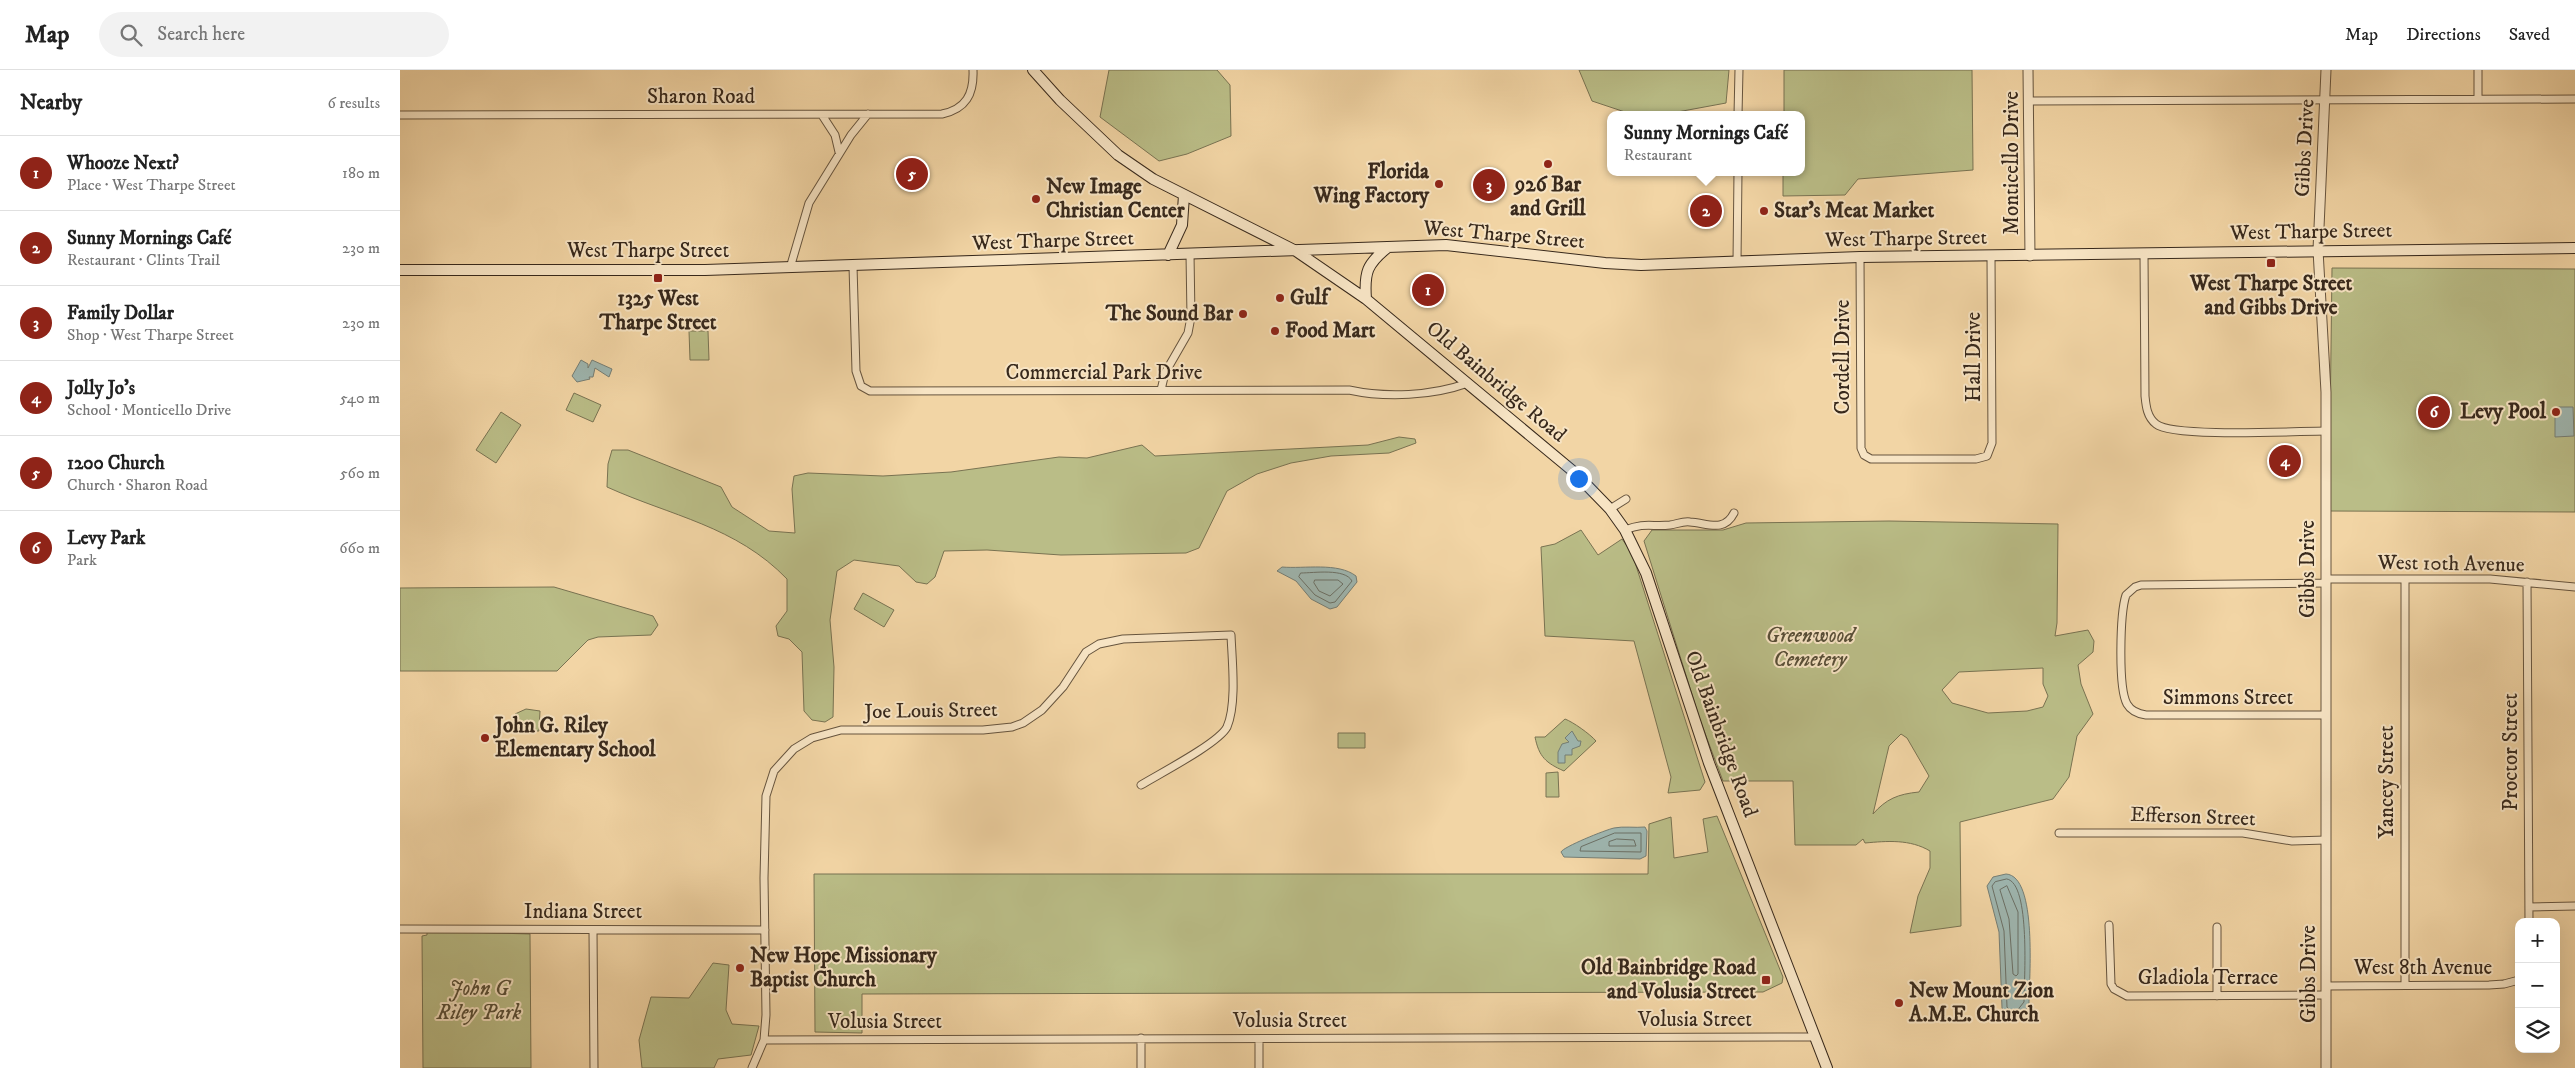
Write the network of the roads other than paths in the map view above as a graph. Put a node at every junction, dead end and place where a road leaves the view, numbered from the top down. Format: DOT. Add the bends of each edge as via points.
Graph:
graph roads {
  1 [pos="973,70"];
  2 [pos="1033,70"];
  3 [pos="1739,70"];
  4 [pos="2028,70"];
  5 [pos="2326,70"];
  6 [pos="2478,70"];
  7 [pos="2478,99"];
  8 [pos="2575,99"];
  9 [pos="2324,100"];
  10 [pos="2028,101"];
  11 [pos="1738,111"];
  12 [pos="868,114"];
  13 [pos="400,115"];
  14 [pos="822,115"];
  15 [pos="839,152"];
  16 [pos="1738,176"];
  17 [pos="1184,196"];
  18 [pos="1388,247"];
  19 [pos="2575,248"];
  20 [pos="2318,250"];
  21 [pos="1296,251"];
  22 [pos="1190,254"];
  23 [pos="2144,254"];
  24 [pos="1168,255"];
  25 [pos="1991,256"];
  26 [pos="2030,256"];
  27 [pos="1860,257"];
  28 [pos="1738,262"];
  29 [pos="854,266"];
  30 [pos="790,268"];
  31 [pos="400,270"];
  32 [pos="1366,299"];
  33 [pos="1468,384"];
  34 [pos="1161,390"];
  35 [pos="2326,431"];
  36 [pos="1864,455"];
  37 [pos="1626,500"];
  38 [pos="1610,510"];
  39 [pos="1734,513"];
  40 [pos="1625,530"];
  41 [pos="2404,579"];
  42 [pos="2326,581"];
  43 [pos="2527,582"];
  44 [pos="2575,587"];
  45 [pos="2131,709"];
  46 [pos="2326,715"];
  47 [pos="1142,785"];
  48 [pos="2059,833"];
  49 [pos="2326,840"];
  50 [pos="2575,906"];
  51 [pos="2529,907"];
  52 [pos="2529,918"];
  53 [pos="2109,925"];
  54 [pos="2217,927"];
  55 [pos="400,929"];
  56 [pos="593,930"];
  57 [pos="765,930"];
  58 [pos="2515,981"];
  59 [pos="2405,984"];
  60 [pos="2326,990"];
  61 [pos="2217,996"];
  62 [pos="1816,1037"];
  63 [pos="1141,1038"];
  64 [pos="1259,1039"];
  65 [pos="764,1040"];
  66 [pos="594,1068"];
  67 [pos="752,1068"];
  68 [pos="1141,1068"];
  69 [pos="1259,1068"];
  70 [pos="1827,1068"];
  71 [pos="2326,1068"];
  1 -- 12 [label="street, Sharon Road" via="969,98 952,112"];
  2 -- 17 [label="main road, Old Bainbridge Road" via="1118,154"];
  3 -- 11 [label="street"];
  4 -- 10 [label="street, Monticello Drive"];
  5 -- 9 [label="street, Gibbs Drive"];
  6 -- 7 [label="street"];
  7 -- 8 [label="street"];
  7 -- 9 [label="street"];
  9 -- 10 [label="street"];
  9 -- 20 [label="street, Gibbs Drive"];
  10 -- 26 [label="street, Monticello Drive"];
  12 -- 14 [label="street, Sharon Road"];
  12 -- 15 [label="street"];
  13 -- 14 [label="street, Sharon Road"];
  14 -- 15 [label="street" via="835,135"];
  15 -- 30 [label="street" via="809,204"];
  16 -- 28 [label="street"];
  17 -- 21 [label="main road, Old Bainbridge Road"];
  17 -- 24 [label="main road" via="1182,226"];
  18 -- 21 [label="main road, West Tharpe Street"];
  18 -- 28 [label="main road, West Tharpe Street" via="1470,247 1606,264"];
  18 -- 32 [label="main road" via="1372,260 1366,274"];
  19 -- 20 [label="main road, West Tharpe Street"];
  20 -- 23 [label="main road, West Tharpe Street"];
  20 -- 35 [label="street, Gibbs Drive"];
  21 -- 22 [label="main road, West Tharpe Street"];
  21 -- 32 [label="main road, Old Bainbridge Road"];
  22 -- 24 [label="main road, West Tharpe Street"];
  22 -- 34 [label="street" via="1191,317 1188,333 1165,373"];
  23 -- 26 [label="main road, West Tharpe Street"];
  23 -- 35 [label="street" via="2145,396 2148,414 2156,425 2194,432"];
  24 -- 29 [label="main road, West Tharpe Street"];
  25 -- 26 [label="main road, West Tharpe Street"];
  25 -- 27 [label="main road, West Tharpe Street"];
  25 -- 36 [label="street, Hall Drive" via="1992,443 1987,456 1976,459 1871,459"];
  27 -- 28 [label="main road, West Tharpe Street"];
  27 -- 36 [label="street, Cordell Drive" via="1861,448"];
  29 -- 30 [label="main road, West Tharpe Street"];
  29 -- 34 [label="street, Commercial Park Drive" via="856,371 858,382 864,389 922,393"];
  30 -- 31 [label="main road, West Tharpe Street"];
  32 -- 33 [label="main road, Old Bainbridge Road"];
  33 -- 34 [label="street, Commercial Park Drive" via="1444,391 1368,394 1349,390"];
  33 -- 38 [label="main road, Old Bainbridge Road" via="1574,472"];
  35 -- 42 [label="street, Gibbs Drive"];
  37 -- 38 [label="street"];
  38 -- 40 [label="main road, Old Bainbridge Road"];
  39 -- 40 [label="street" via="1726,523 1713,527 1689,522 1645,524"];
  40 -- 62 [label="main road, Old Bainbridge Road" via="1646,573 1709,762"];
  41 -- 42 [label="street, West 10th Avenue"];
  41 -- 43 [label="street, West 10th Avenue"];
  41 -- 59 [label="street, Yancey Street"];
  42 -- 45 [label="street, West 10th Avenue" via="2154,584 2141,585 2131,591 2123,604 2122,630 2123,696"];
  42 -- 46 [label="street, Gibbs Drive"];
  43 -- 44 [label="street, West 10th Avenue"];
  43 -- 51 [label="street, Proctor Street"];
  45 -- 46 [label="street, Simmons Street" via="2146,716"];
  46 -- 49 [label="street, Gibbs Drive"];
  47 -- 57 [label="street, Joe Louis Street" via="1212,741 1226,728 1232,708 1232,635 1124,639 1099,644 1086,652 1063,687 1042,710 1012,727 984,730 841,730 804,741 781,761 769,782 766,796"];
  48 -- 49 [label="street, Efferson Street" via="2243,833 2292,841"];
  49 -- 60 [label="street, Gibbs Drive"];
  50 -- 51 [label="street"];
  51 -- 52 [label="street, Proctor Street"];
  53 -- 61 [label="street, Gladiola Terrace" via="2111,984 2120,994"];
  54 -- 61 [label="street"];
  55 -- 56 [label="street, Indiana Street"];
  56 -- 57 [label="street, Indiana Street"];
  56 -- 66 [label="street"];
  57 -- 65 [label="street, Joe Louis Street"];
  58 -- 59 [label="street, West 8th Avenue" via="2504,984"];
  59 -- 60 [label="street, West 8th Avenue"];
  60 -- 61 [label="street, Gladiola Terrace"];
  60 -- 71 [label="street, Gibbs Drive"];
  62 -- 64 [label="street, Volusia Street"];
  62 -- 70 [label="main road, Old Bainbridge Road"];
  63 -- 64 [label="street, Volusia Street"];
  63 -- 65 [label="street, Volusia Street"];
  63 -- 68 [label="street"];
  64 -- 69 [label="street"];
  65 -- 67 [label="street, Joe Louis Street"];
}
